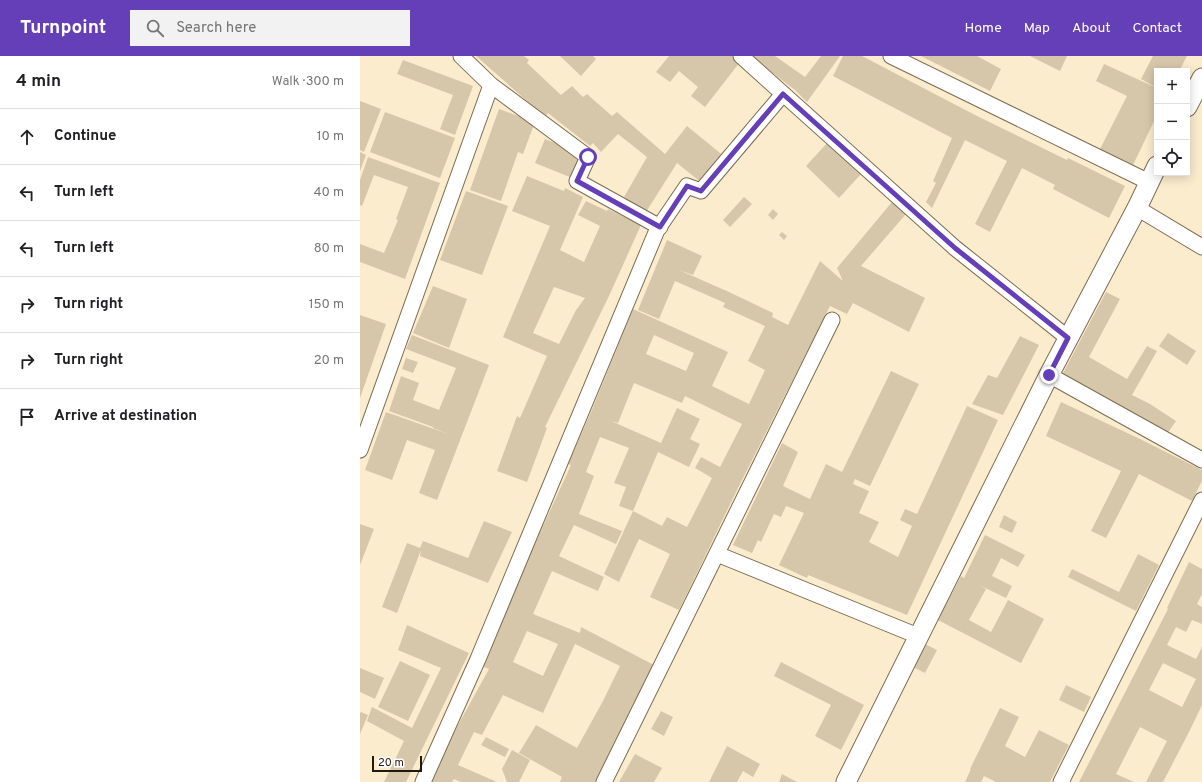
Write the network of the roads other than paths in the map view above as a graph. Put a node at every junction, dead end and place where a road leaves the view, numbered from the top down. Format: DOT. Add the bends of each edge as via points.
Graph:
graph roads {
  1 [pos="461,56"];
  2 [pos="741,56"];
  3 [pos="891,56"];
  4 [pos="1202,78"];
  5 [pos="491,84"];
  6 [pos="783,94"];
  7 [pos="1189,104"];
  8 [pos="1153,174"];
  9 [pos="1137,208"];
  10 [pos="660,227"];
  11 [pos="1202,247"];
  12 [pos="832,320"];
  13 [pos="1068,338"];
  14 [pos="1049,375"];
  15 [pos="360,450"];
  16 [pos="1202,460"];
  17 [pos="1202,500"];
  18 [pos="717,554"];
  19 [pos="918,636"];
  20 [pos="849,781"];
  21 [pos="423,782"];
  22 [pos="604,782"];
  23 [pos="1061,782"];
  1 -- 5 [label="street"];
  2 -- 6 [label="street"];
  3 -- 8 [label="street"];
  4 -- 7 [label="street"];
  5 -- 10 [label="street" via="588,157 577,181"];
  5 -- 15 [label="street"];
  6 -- 10 [label="street" via="701,191 687,186"];
  6 -- 13 [label="street" via="955,248"];
  8 -- 9 [label="street"];
  9 -- 11 [label="street"];
  9 -- 13 [label="street"];
  10 -- 21 [label="street" via="478,659"];
  12 -- 18 [label="street"];
  13 -- 14 [label="street"];
  14 -- 16 [label="street"];
  14 -- 19 [label="street"];
  17 -- 23 [label="street"];
  18 -- 19 [label="street"];
  18 -- 22 [label="street"];
  19 -- 20 [label="street"];
}
